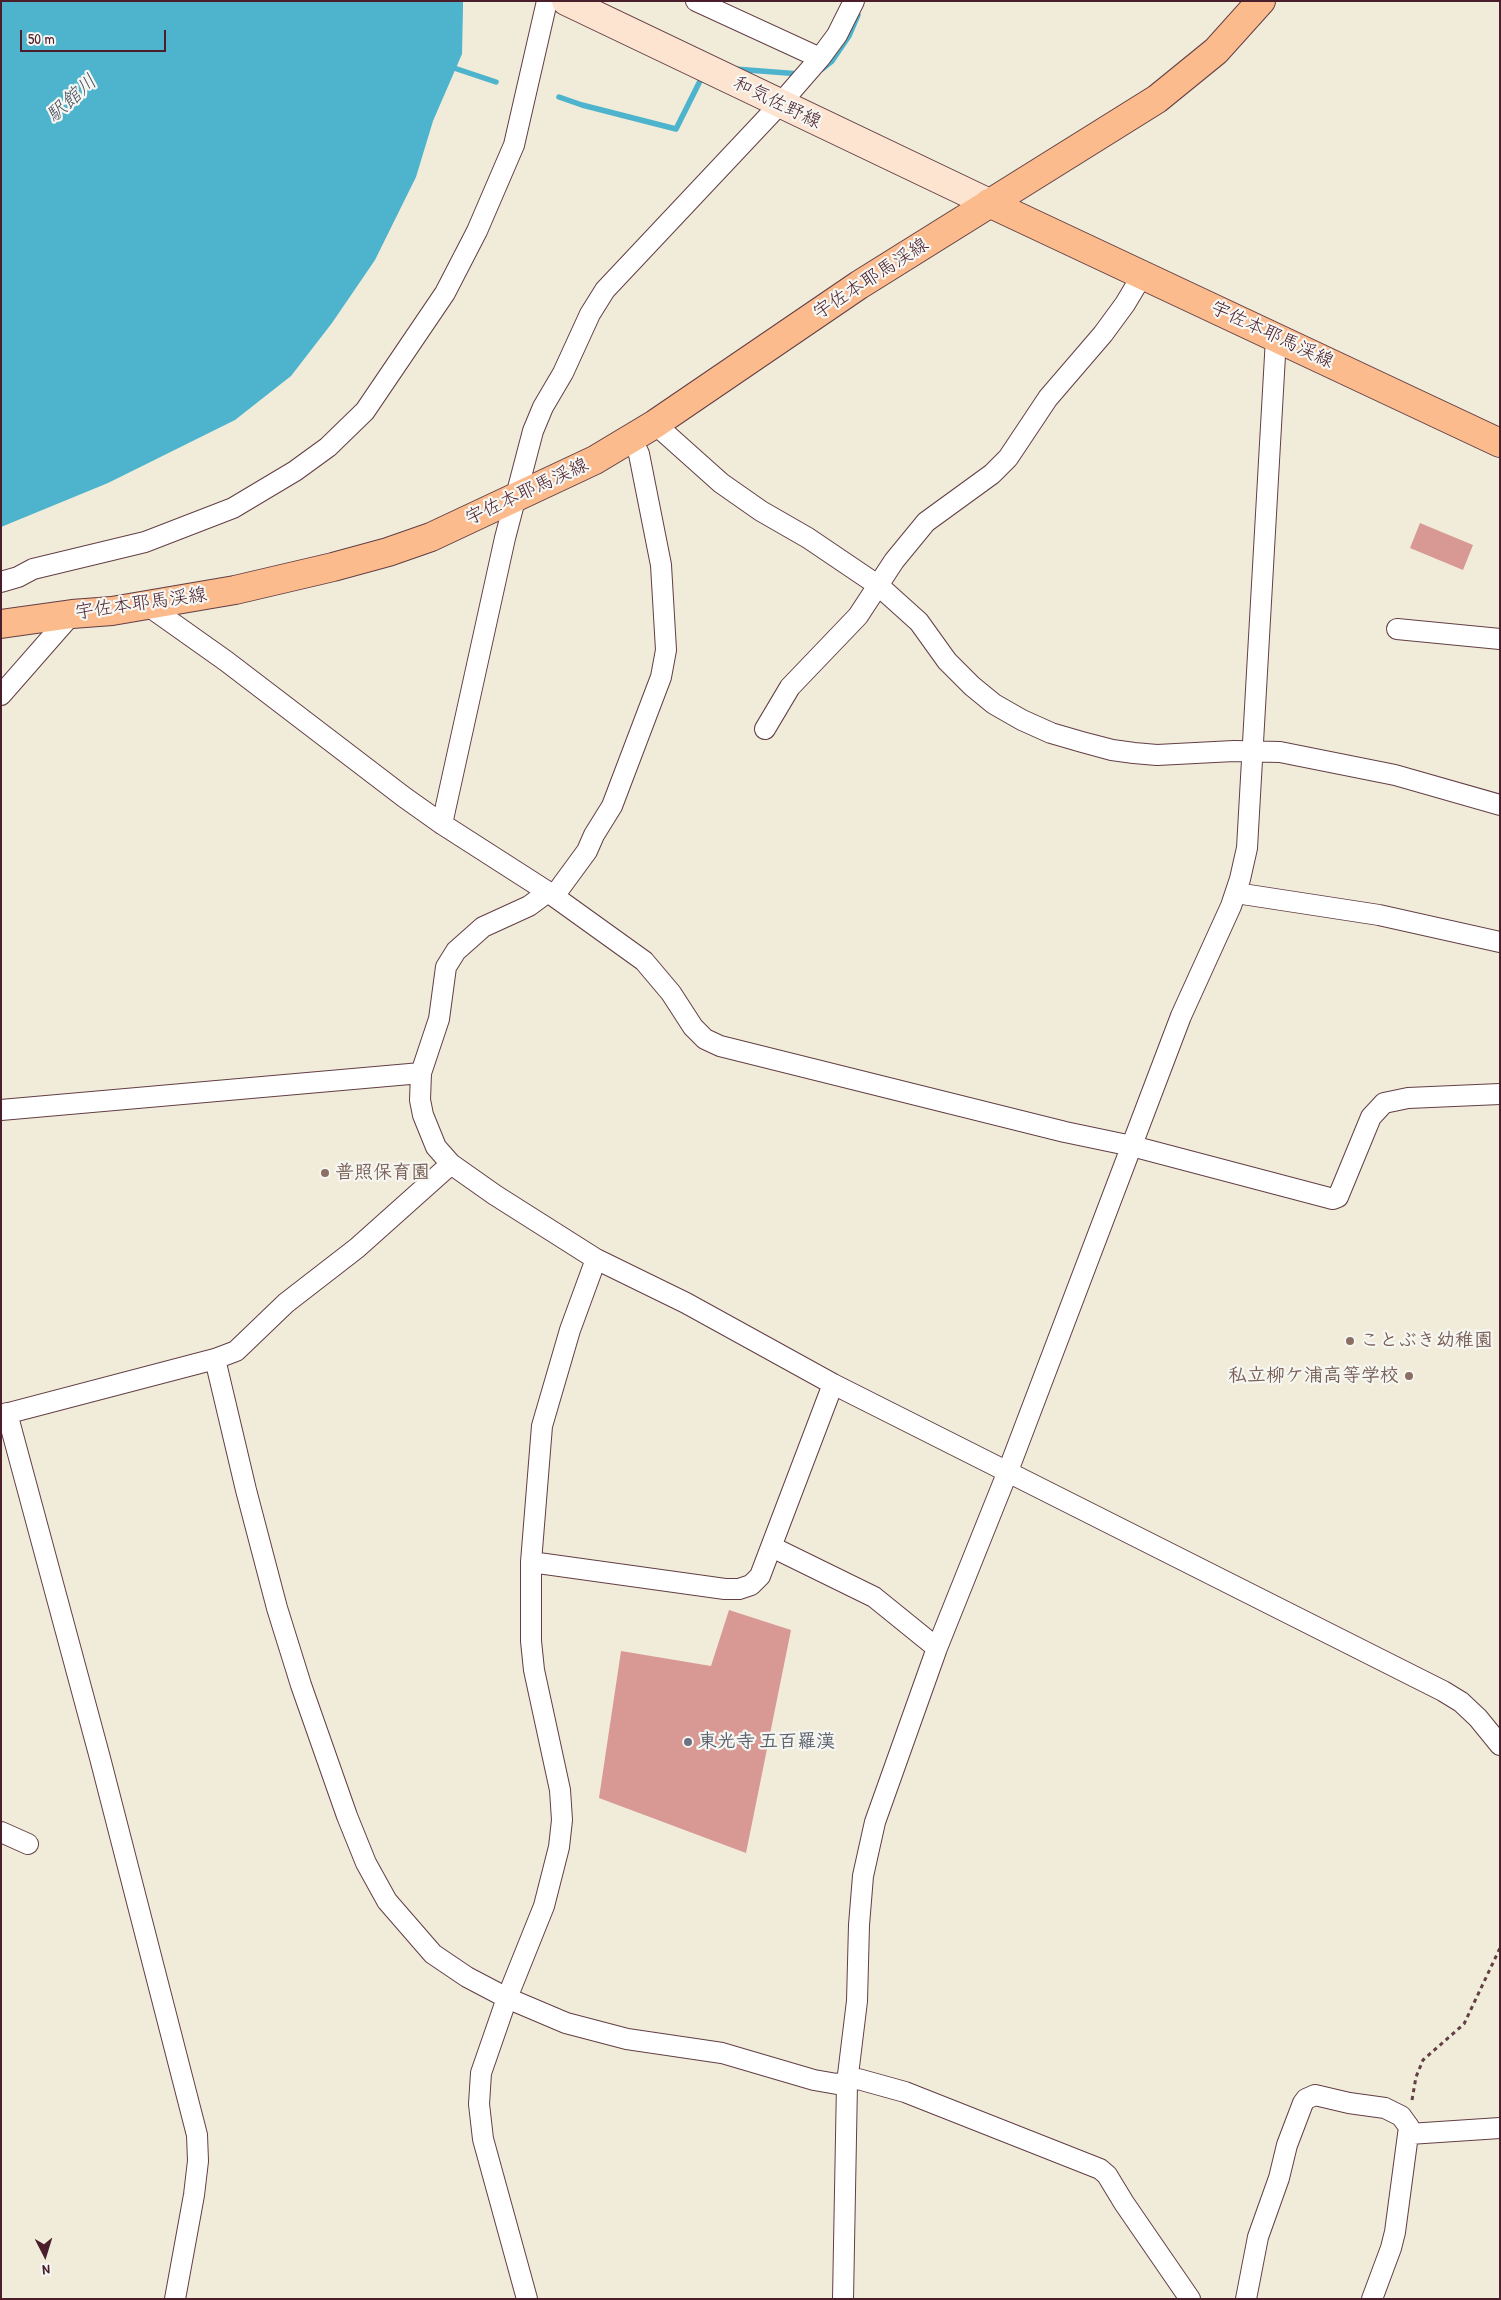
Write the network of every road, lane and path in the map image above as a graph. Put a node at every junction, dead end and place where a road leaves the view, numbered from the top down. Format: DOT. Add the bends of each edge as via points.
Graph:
graph roads {
  1 [pos="547,1"];
  2 [pos="566,1"];
  3 [pos="696,1"];
  4 [pos="854,1"];
  5 [pos="1261,1"];
  6 [pos="729,8"];
  7 [pos="820,58"];
  8 [pos="780,104"];
  9 [pos="989,203"];
  10 [pos="1143,274"];
  11 [pos="1276,338"];
  12 [pos="656,424"];
  13 [pos="631,438"];
  14 [pos="1500,443"];
  15 [pos="515,498"];
  16 [pos="1,582"];
  17 [pos="879,586"];
  18 [pos="147,604"];
  19 [pos="72,614"];
  20 [pos="1,624"];
  21 [pos="1397,629"];
  22 [pos="1500,639"];
  23 [pos="1,695"];
  24 [pos="765,729"];
  25 [pos="1253,751"];
  26 [pos="1500,806"];
  27 [pos="442,824"];
  28 [pos="1236,893"];
  29 [pos="551,894"];
  30 [pos="1500,942"];
  31 [pos="421,1073"];
  32 [pos="1500,1094"];
  33 [pos="1,1110"];
  34 [pos="1132,1146"];
  35 [pos="451,1164"];
  36 [pos="596,1259"];
  37 [pos="215,1360"];
  38 [pos="833,1384"];
  39 [pos="4,1414"];
  40 [pos="1008,1471"];
  41 [pos="772,1547"];
  42 [pos="531,1562"];
  43 [pos="937,1648"];
  44 [pos="1500,1745"];
  45 [pos="1,1832"];
  46 [pos="28,1844"];
  47 [pos="1500,1948"];
  48 [pos="507,1998"];
  49 [pos="847,2083"];
  50 [pos="1405,2125"];
  51 [pos="1500,2128"];
  52 [pos="175,2299"];
  53 [pos="527,2299"];
  54 [pos="843,2299"];
  55 [pos="1190,2299"];
  56 [pos="1246,2299"];
  57 [pos="1372,2299"];
  1 -- 16 [label="street" via="514,145 477,231 445,293 365,411 328,447 233,508 145,542 33,569 18,578"];
  2 -- 8 [label="main road, 和気佐野線"];
  3 -- 6 [label="street"];
  4 -- 7 [label="street" via="837,35"];
  5 -- 9 [label="main road, 宇佐本耶馬渓線" via="1216,51 1180,82"];
  6 -- 7 [label="street"];
  7 -- 8 [label="street"];
  8 -- 9 [label="main road, 和気佐野線"];
  8 -- 15 [label="street" via="605,290 533,431"];
  9 -- 10 [label="main road, 宇佐本耶馬渓線"];
  9 -- 12 [label="main road, 宇佐本耶馬渓線" via="859,285"];
  10 -- 11 [label="main road, 宇佐本耶馬渓線"];
  10 -- 17 [label="street" via="1103,334 1048,398 1008,458 992,474 926,522 894,561"];
  11 -- 14 [label="main road, 宇佐本耶馬渓線"];
  11 -- 25 [label="street"];
  12 -- 13 [label="main road, 宇佐本耶馬渓線"];
  12 -- 17 [label="street" via="720,483"];
  13 -- 15 [label="main road, 宇佐本耶馬渓線" via="595,460"];
  13 -- 29 [label="street" via="639,454 661,565 666,650 661,677 612,806 587,851"];
  15 -- 18 [label="main road, 宇佐本耶馬渓線" via="431,537 388,552 281,580"];
  15 -- 27 [label="street"];
  17 -- 24 [label="street" via="858,616 790,687"];
  17 -- 25 [label="street" via="919,622 947,661 972,686 994,704 1022,720 1059,735 1119,751 1157,755"];
  18 -- 19 [label="main road, 宇佐本耶馬渓線"];
  18 -- 27 [label="street"];
  19 -- 20 [label="main road, 宇佐本耶馬渓線"];
  19 -- 23 [label="street"];
  21 -- 22 [label="street"];
  25 -- 26 [label="street" via="1280,752 1395,775"];
  25 -- 28 [label="street" via="1247,848"];
  27 -- 29 [label="street"];
  28 -- 30 [label="street" via="1379,915"];
  28 -- 34 [label="street" via="1181,1016"];
  29 -- 31 [label="street" via="483,928 450,959 444,977 440,1019"];
  29 -- 34 [label="street" via="644,961 672,993 693,1027 705,1039 720,1046"];
  31 -- 33 [label="street"];
  31 -- 35 [label="street" via="423,1115 436,1147"];
  32 -- 34 [label="street" via="1408,1098 1384,1103 1372,1117 1338,1197 1333,1199"];
  34 -- 40 [label="street"];
  35 -- 36 [label="street"];
  35 -- 37 [label="street" via="380,1229 286,1303 236,1352"];
  36 -- 38 [label="street" via="686,1303"];
  36 -- 42 [label="street" via="570,1330 542,1426"];
  37 -- 39 [label="street"];
  37 -- 48 [label="street" via="285,1635 366,1864 386,1901 433,1954"];
  38 -- 40 [label="street"];
  38 -- 41 [label="street"];
  39 -- 52 [label="street" via="100,1758 197,2135 194,2196"];
  40 -- 43 [label="street"];
  40 -- 44 [label="street" via="1443,1691 1462,1702"];
  41 -- 42 [label="street" via="760,1576 751,1585 739,1589"];
  41 -- 43 [label="street" via="874,1597"];
  42 -- 48 [label="street" via="534,1670 560,1790 562,1820 544,1906"];
  43 -- 49 [label="street" via="875,1822 865,1867 859,1925 857,2001"];
  45 -- 46 [label="street"];
  47 -- 50 [label="path" via="1464,2024 1423,2060"];
  48 -- 49 [label="street" via="566,2023 627,2039 722,2053 814,2080"];
  48 -- 53 [label="street" via="480,2074 478,2104 483,2139"];
  49 -- 54 [label="street"];
  49 -- 55 [label="street" via="858,2080 905,2092 1100,2169"];
  50 -- 51 [label="street"];
  50 -- 56 [label="street" via="1385,2108 1349,2104 1315,2095 1306,2099 1297,2116 1258,2237"];
  50 -- 57 [label="street" via="1395,2232"];
}
